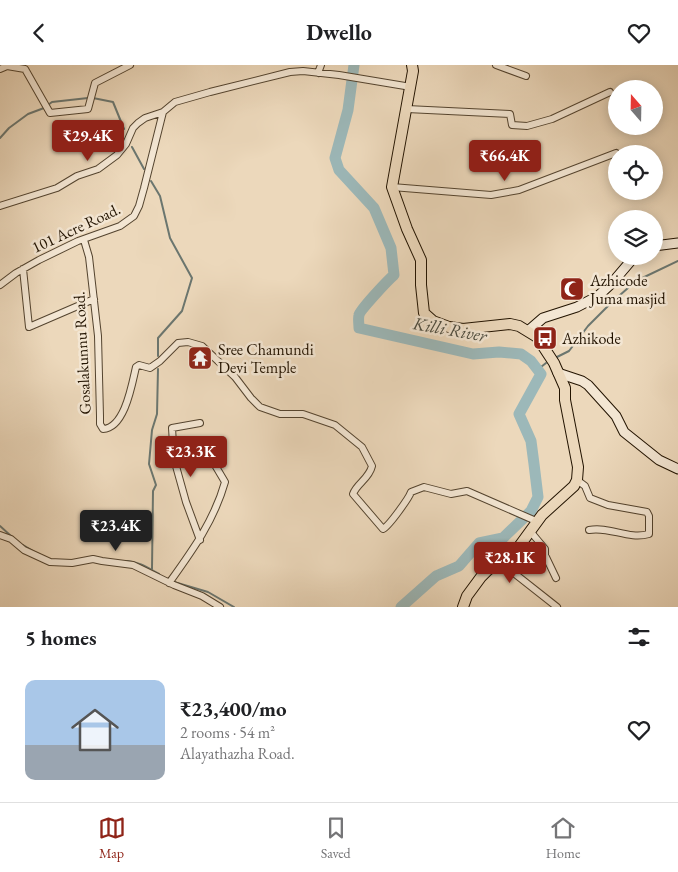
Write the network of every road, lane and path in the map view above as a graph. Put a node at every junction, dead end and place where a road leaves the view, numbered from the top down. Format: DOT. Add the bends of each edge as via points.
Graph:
graph roads {
  1 [pos="130,65"];
  2 [pos="321,65"];
  3 [pos="412,65"];
  4 [pos="496,65"];
  5 [pos="0,69"];
  6 [pos="318,73"];
  7 [pos="526,76"];
  8 [pos="410,87"];
  9 [pos="608,93"];
  10 [pos="407,109"];
  11 [pos="162,112"];
  12 [pos="608,156"];
  13 [pos="392,187"];
  14 [pos="0,206"];
  15 [pos="84,240"];
  16 [pos="678,243"];
  17 [pos="663,245"];
  18 [pos="627,265"];
  19 [pos="23,269"];
  20 [pos="0,285"];
  21 [pos="94,299"];
  22 [pos="528,331"];
  23 [pos="558,373"];
  24 [pos="200,423"];
  25 [pos="174,459"];
  26 [pos="678,469"];
  27 [pos="577,480"];
  28 [pos="534,520"];
  29 [pos="590,530"];
  30 [pos="530,531"];
  31 [pos="1,535"];
  32 [pos="200,540"];
  33 [pos="500,562"];
  34 [pos="556,578"];
  35 [pos="169,583"];
  36 [pos="220,607"];
  37 [pos="464,607"];
  38 [pos="557,607"];
  1 -- 5 [label="street" via="95,83 88,109 50,113 25,69 7,66"];
  2 -- 6 [label="street"];
  3 -- 8 [label="main road"];
  4 -- 7 [label="street"];
  6 -- 8 [label="street"];
  6 -- 11 [label="street" via="290,72 262,78 175,102"];
  8 -- 10 [label="main road"];
  9 -- 10 [label="street" via="552,119 527,126 512,125 510,114"];
  10 -- 13 [label="main road"];
  11 -- 14 [label="street" via="138,123 117,155 98,169 77,176 64,185"];
  11 -- 15 [label="street, 101 Acre Road." via="134,216 120,227"];
  12 -- 13 [label="street" via="519,190 492,195"];
  13 -- 22 [label="main road" via="422,260 423,306 427,317 439,324 463,329 510,324"];
  15 -- 19 [label="street, 101 Acre Road."];
  15 -- 21 [label="street, Gosalakunnu Road."];
  16 -- 17 [label="street"];
  18 -- 22 [label="street" via="598,296 543,318"];
  19 -- 20 [label="street, 101 Acre Road."];
  19 -- 21 [label="street" via="29,327"];
  21 -- 28 [label="street, Gosalakunnu Road." via="100,423 104,430 125,409 136,367 153,367 178,343 191,342 212,355 260,407 280,414 303,413 331,423 362,447 372,466 369,475 353,494 383,529 391,523 411,492 424,487 451,494 467,491"];
  22 -- 23 [label="main road" via="537,337"];
  23 -- 26 [label="street" via="588,385 616,416 624,432 659,460"];
  23 -- 27 [label="main road" via="565,388 578,467"];
  24 -- 25 [label="street" via="172,428"];
  25 -- 32 [label="street"];
  25 -- 32 [label="street" via="209,455 225,482 219,503"];
  27 -- 28 [label="main road"];
  27 -- 29 [label="street" via="585,486 590,498 646,512 649,516 649,533 641,536"];
  28 -- 30 [label="main road"];
  30 -- 33 [label="main road" via="515,552"];
  30 -- 34 [label="street" via="545,549"];
  31 -- 35 [label="street" via="24,551 48,561 59,564 92,559 128,563"];
  32 -- 35 [label="street"];
  33 -- 37 [label="main road" via="474,585"];
  33 -- 38 [label="street"];
  35 -- 36 [label="street"];
}
